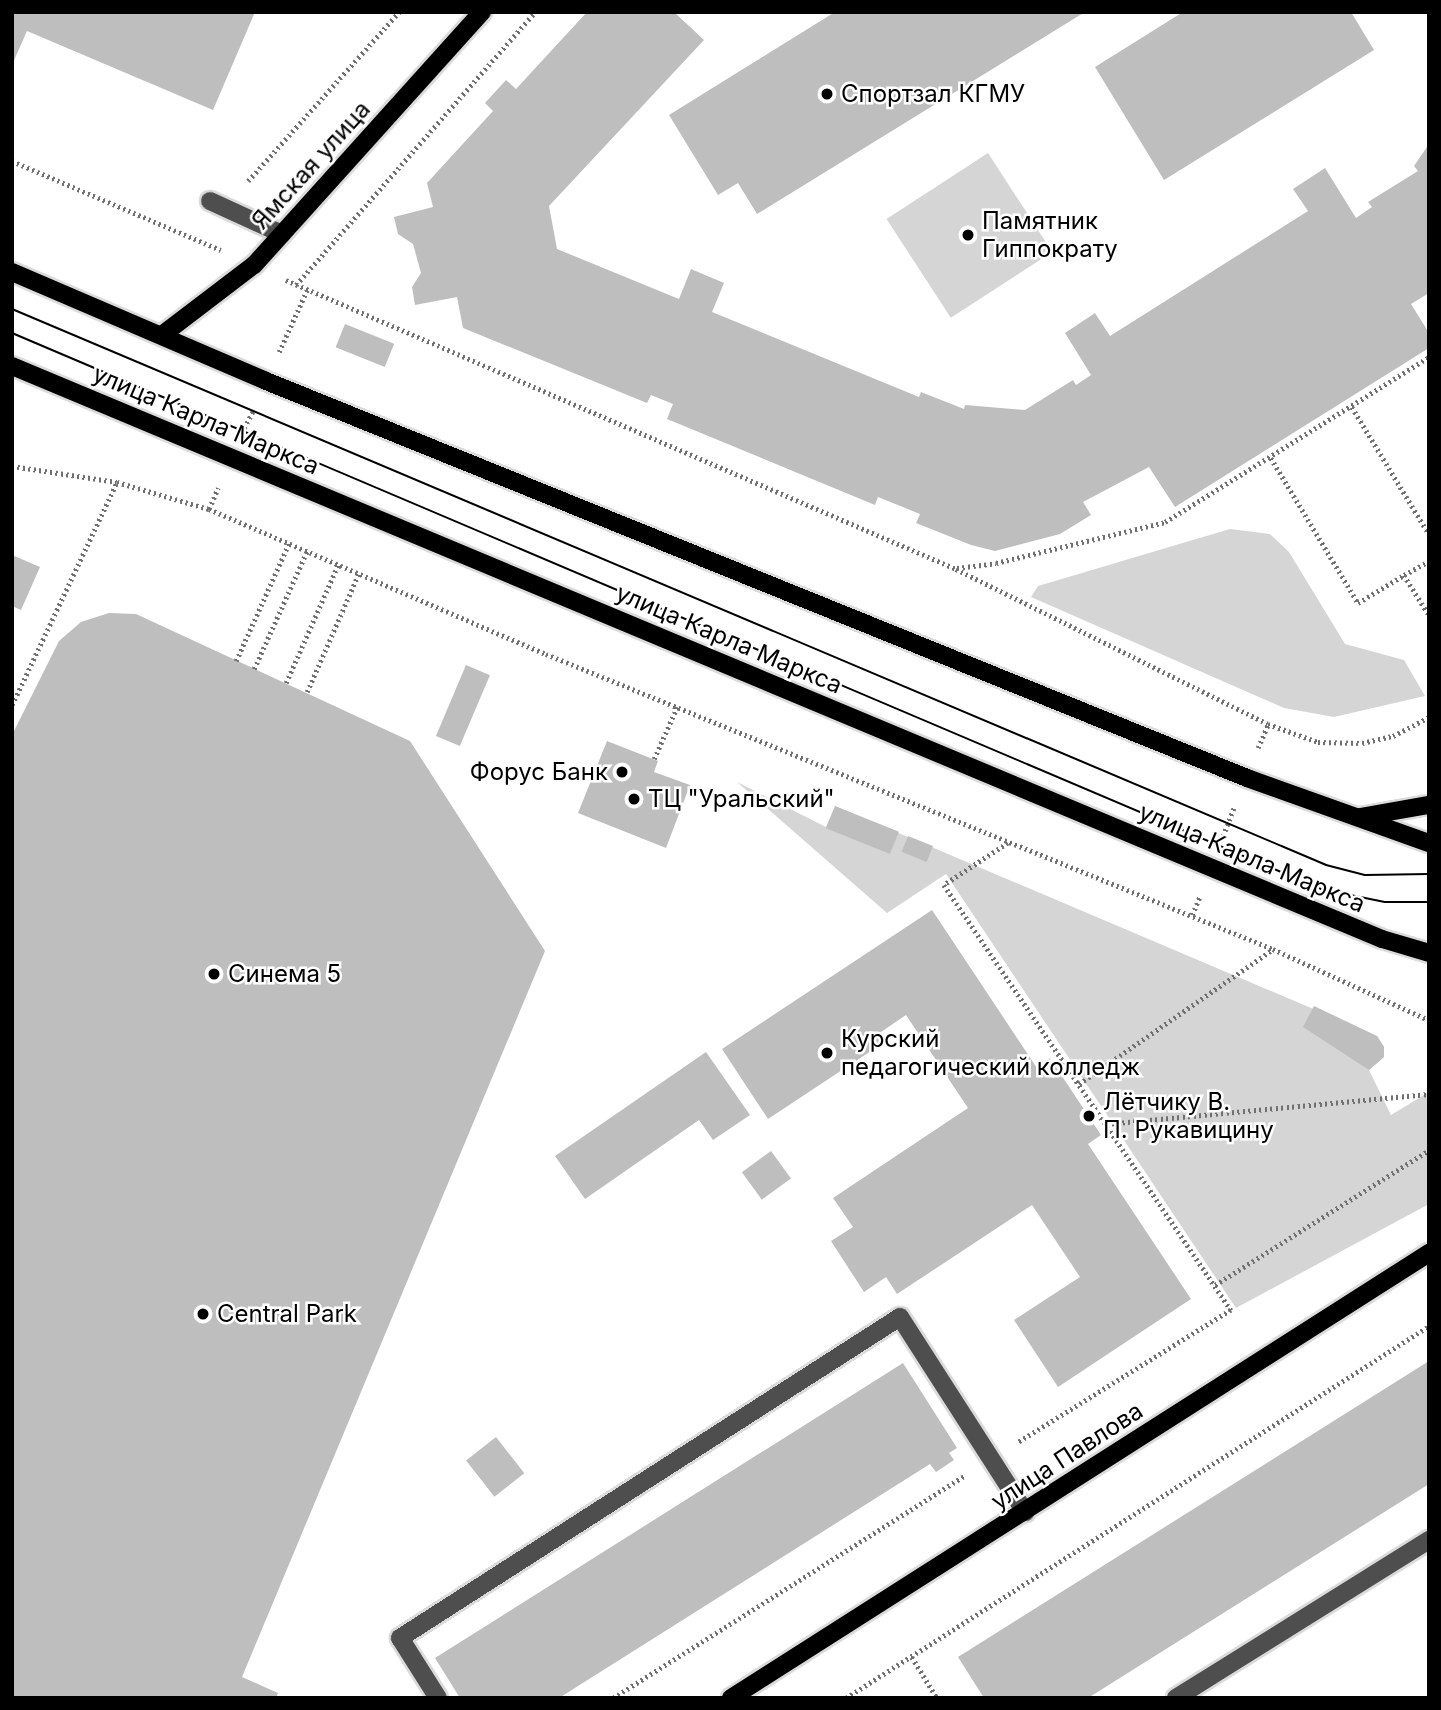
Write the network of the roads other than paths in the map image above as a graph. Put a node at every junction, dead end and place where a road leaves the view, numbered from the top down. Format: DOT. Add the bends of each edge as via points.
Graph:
graph roads {
  1 [pos="476,15"];
  2 [pos="210,201"];
  3 [pos="282,234"];
  4 [pos="12,272"];
  5 [pos="162,335"];
  6 [pos="12,366"];
  7 [pos="1429,805"];
  8 [pos="1338,814"];
  9 [pos="1429,844"];
  10 [pos="1382,939"];
  11 [pos="1429,945"];
  12 [pos="1429,953"];
  13 [pos="1429,1253"];
  14 [pos="1025,1512"];
  15 [pos="1429,1540"];
  16 [pos="438,1698"];
  17 [pos="731,1698"];
  18 [pos="1176,1698"];
  1 -- 3 [label="main road, Ямская улица"];
  2 -- 3 [label="lane"];
  3 -- 5 [label="main road, Ямская улица" via="254,265"];
  4 -- 5 [label="main road"];
  5 -- 8 [label="main road" via="266,382"];
  6 -- 10 [label="main road, улица Карла Маркса"];
  7 -- 8 [label="main road" via="1367,817"];
  8 -- 9 [label="main road"];
  10 -- 11 [label="main road"];
  10 -- 12 [label="main road, улица Карла Маркса"];
  13 -- 14 [label="main road, улица Павлова"];
  14 -- 16 [label="lane" via="901,1317 400,1638"];
  14 -- 17 [label="main road, улица Павлова"];
  15 -- 18 [label="lane"];
}
